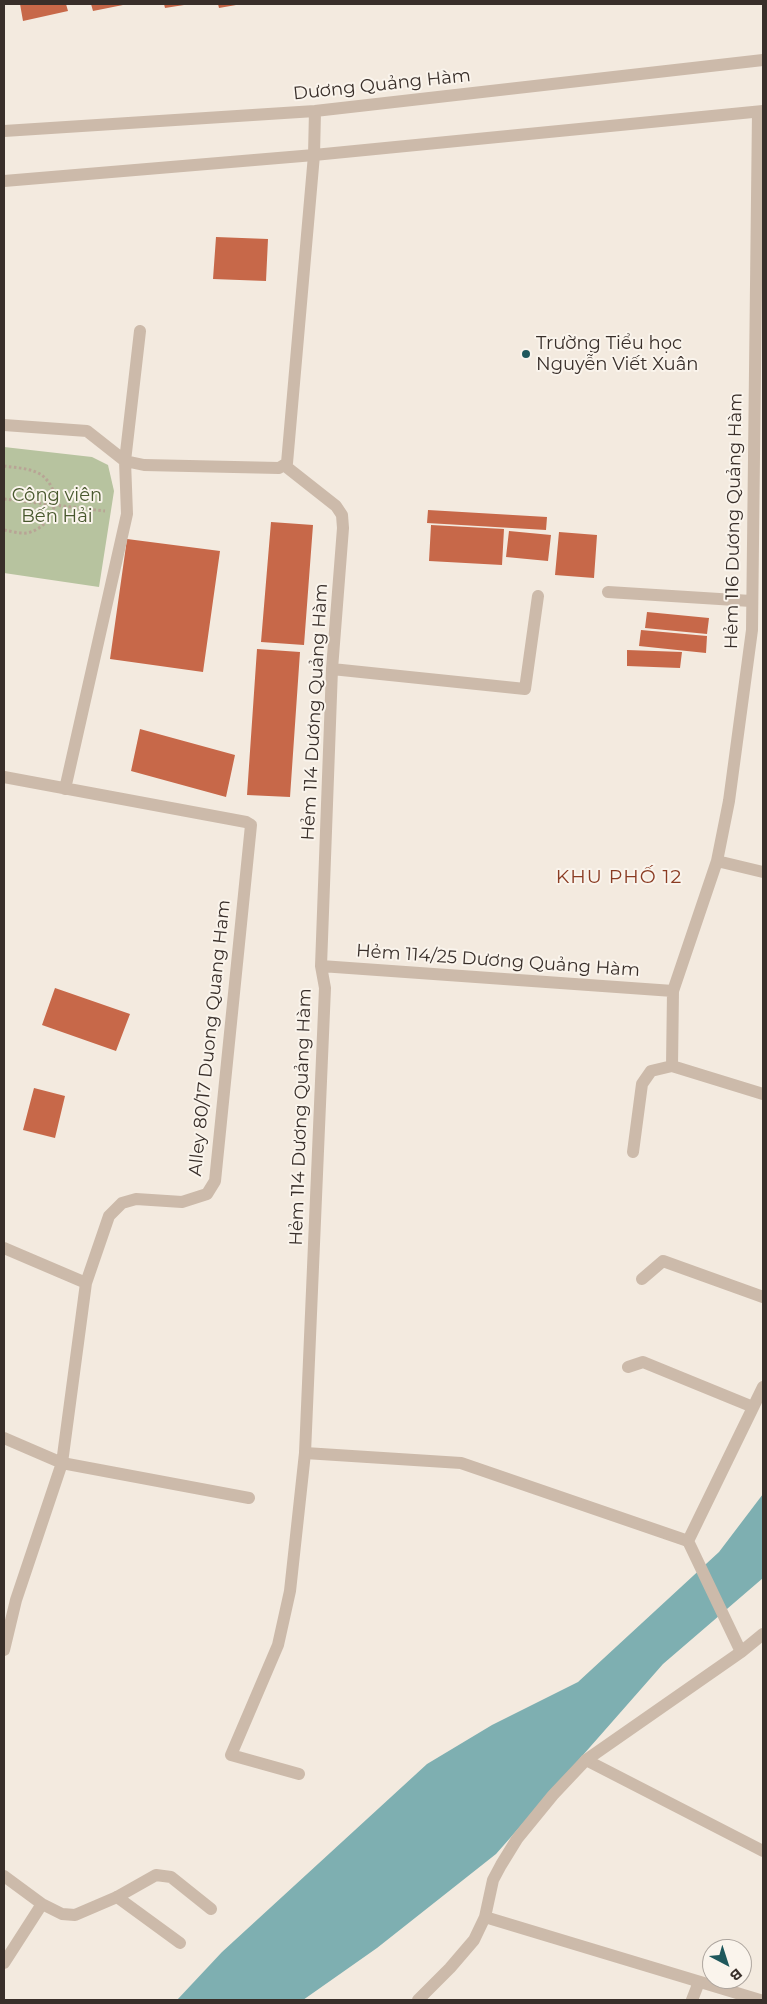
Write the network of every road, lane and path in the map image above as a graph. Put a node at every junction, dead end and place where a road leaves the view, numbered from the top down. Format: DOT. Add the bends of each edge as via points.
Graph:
graph roads {
  1 [pos="763,60"];
  2 [pos="315,111"];
  3 [pos="761,112"];
  4 [pos="4,131"];
  5 [pos="314,155"];
  6 [pos="4,180"];
  7 [pos="140,331"];
  8 [pos="4,425"];
  9 [pos="125,461"];
  10 [pos="284,465"];
  11 [pos="4,466"];
  12 [pos="4,499"];
  13 [pos="55,505"];
  14 [pos="127,514"];
  15 [pos="4,530"];
  16 [pos="608,592"];
  17 [pos="538,596"];
  18 [pos="751,601"];
  19 [pos="332,669"];
  20 [pos="4,777"];
  21 [pos="65,790"];
  22 [pos="717,861"];
  23 [pos="763,872"];
  24 [pos="321,966"];
  25 [pos="673,991"];
  26 [pos="672,1066"];
  27 [pos="763,1094"];
  28 [pos="633,1152"];
  29 [pos="4,1248"];
  30 [pos="642,1280"];
  31 [pos="86,1283"];
  32 [pos="763,1298"];
  33 [pos="628,1367"];
  34 [pos="763,1387"];
  35 [pos="753,1407"];
  36 [pos="4,1438"];
  37 [pos="305,1453"];
  38 [pos="62,1463"];
  39 [pos="249,1498"];
  40 [pos="688,1541"];
  41 [pos="763,1634"];
  42 [pos="4,1650"];
  43 [pos="741,1652"];
  44 [pos="586,1760"];
  45 [pos="299,1774"];
  46 [pos="763,1851"];
  47 [pos="4,1876"];
  48 [pos="116,1897"];
  49 [pos="42,1904"];
  50 [pos="211,1909"];
  51 [pos="486,1918"];
  52 [pos="180,1943"];
  53 [pos="4,1963"];
  54 [pos="699,1982"];
  55 [pos="418,2000"];
  56 [pos="692,2000"];
  57 [pos="760,2000"];
  1 -- 2 [label="street, Dương Quảng Hàm"];
  2 -- 4 [label="street, Dương Quảng Hàm"];
  2 -- 5 [label="street"];
  3 -- 5 [label="street"];
  3 -- 18 [label="street, Hẻm 116 Dương Quảng Hàm"];
  5 -- 6 [label="street"];
  5 -- 10 [label="street" via="288,460"];
  7 -- 9 [label="street"];
  8 -- 9 [label="street" via="87,431"];
  9 -- 10 [label="street" via="144,465 279,468"];
  9 -- 14 [label="street"];
  10 -- 19 [label="street, Hẻm 114 Dương Quảng Hàm" via="336,506 342,515"];
  11 -- 13 [label="path" via="30,470 44,477 54,492"];
  12 -- 13 [label="path"];
  13 -- 14 [label="path"];
  13 -- 15 [label="path" via="50,519 40,528 25,533"];
  14 -- 21 [label="street"];
  16 -- 18 [label="street"];
  17 -- 19 [label="street" via="525,689"];
  18 -- 22 [label="street, Hẻm 116 Dương Quảng Hàm" via="751,640 729,801"];
  19 -- 24 [label="street, Hẻm 114 Dương Quảng Hàm"];
  20 -- 21 [label="street, Alley 80/17 Duong Quang Ham"];
  21 -- 31 [label="street, Alley 80/17 Duong Quang Ham" via="251,825 215,1181 207,1194 182,1202 136,1199 122,1203 109,1216"];
  22 -- 23 [label="street"];
  22 -- 25 [label="street, Hẻm 116 Dương Quảng Hàm"];
  24 -- 25 [label="street, Hẻm 114/25 Dương Quảng Hàm"];
  24 -- 37 [label="street, Hẻm 114 Dương Quảng Hàm" via="325,988"];
  25 -- 26 [label="street, Hẻm 116 Dương Quảng Hàm"];
  26 -- 27 [label="street"];
  26 -- 28 [label="street" via="650,1071 642,1084"];
  29 -- 31 [label="street"];
  30 -- 32 [label="street" via="663,1261"];
  31 -- 38 [label="street, Alley 80/17 Duong Quang Ham"];
  33 -- 35 [label="street" via="643,1362"];
  34 -- 35 [label="street"];
  35 -- 40 [label="street"];
  36 -- 38 [label="street"];
  37 -- 40 [label="street" via="460,1463"];
  37 -- 45 [label="street, Hẻm 114 Dương Quảng Hàm" via="290,1591 278,1645 231,1755"];
  38 -- 39 [label="street"];
  38 -- 42 [label="street, Alley 80/17 Duong Quang Ham" via="16,1600"];
  40 -- 43 [label="street"];
  41 -- 43 [label="street"];
  43 -- 44 [label="street"];
  44 -- 46 [label="street"];
  44 -- 51 [label="street" via="517,1839 493,1880"];
  47 -- 49 [label="street"];
  48 -- 49 [label="street" via="75,1915 62,1914"];
  48 -- 50 [label="street" via="156,1875 171,1877"];
  48 -- 52 [label="street"];
  49 -- 53 [label="street"];
  51 -- 54 [label="street"];
  51 -- 55 [label="street" via="474,1940"];
  54 -- 56 [label="street"];
  54 -- 57 [label="street"];
}
